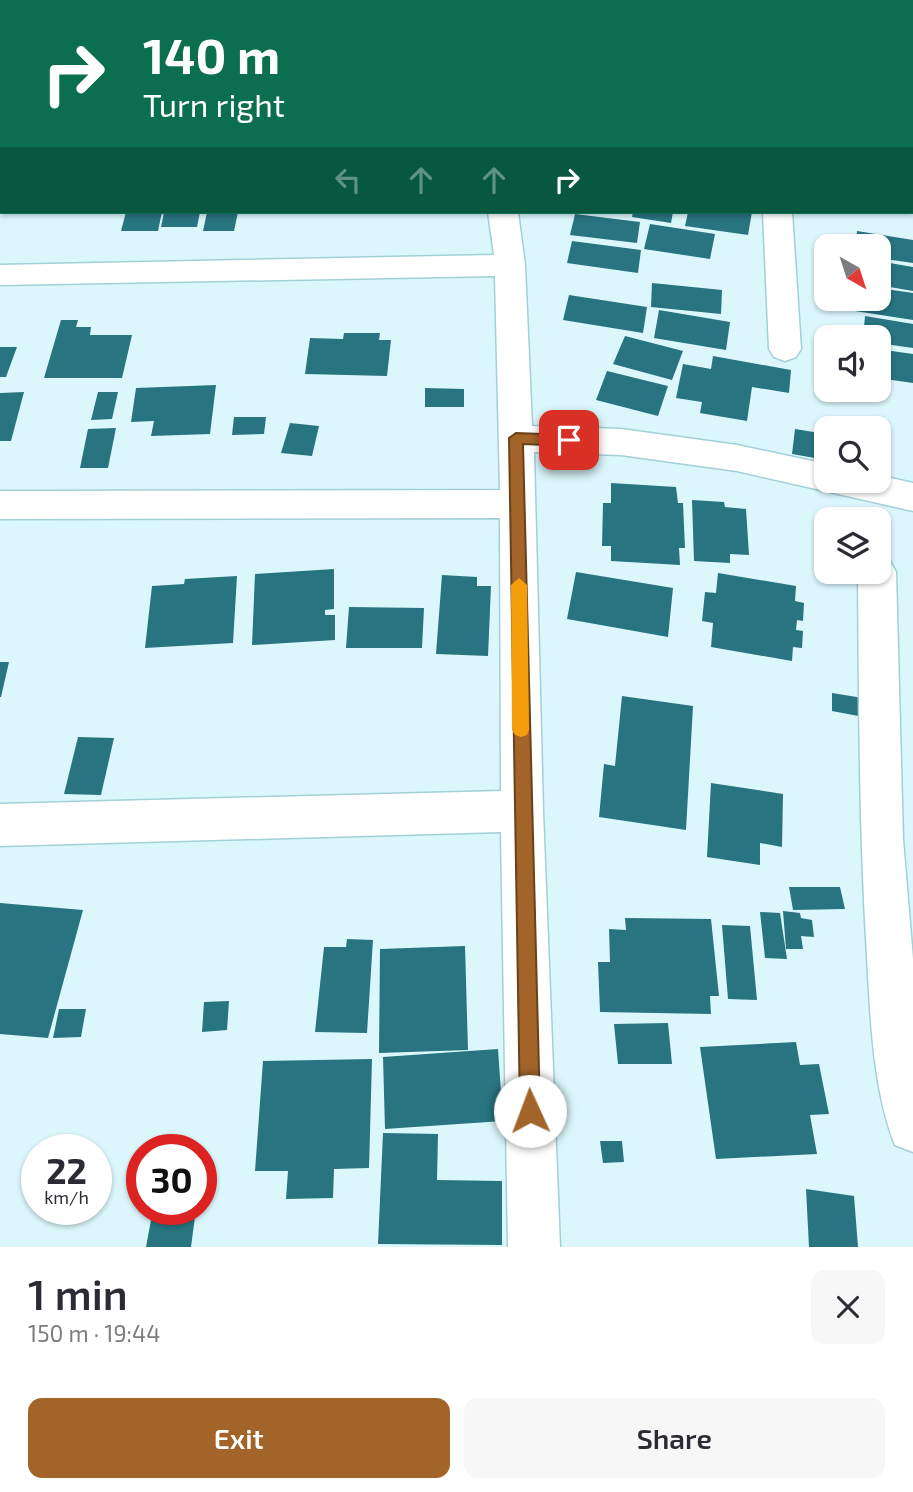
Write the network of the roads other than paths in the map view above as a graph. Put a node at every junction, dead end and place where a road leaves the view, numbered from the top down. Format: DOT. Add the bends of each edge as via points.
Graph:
graph roads {
  1 [pos="503,214"];
  2 [pos="777,214"];
  3 [pos="510,265"];
  4 [pos="0,275"];
  5 [pos="785,349"];
  6 [pos="516,438"];
  7 [pos="814,475"];
  8 [pos="860,493"];
  9 [pos="913,497"];
  10 [pos="518,504"];
  11 [pos="876,504"];
  12 [pos="0,505"];
  13 [pos="877,584"];
  14 [pos="522,811"];
  15 [pos="0,824"];
  16 [pos="913,1127"];
  17 [pos="534,1247"];
  1 -- 3 [label="street"];
  2 -- 5 [label="street"];
  3 -- 4 [label="street"];
  3 -- 6 [label="street"];
  6 -- 7 [label="street" via="621,442 737,458"];
  6 -- 10 [label="street"];
  8 -- 11 [label="street"];
  9 -- 11 [label="street"];
  10 -- 12 [label="street"];
  10 -- 14 [label="street"];
  13 -- 16 [label="street" via="881,839 895,1027"];
  14 -- 15 [label="street"];
  14 -- 17 [label="street"];
}
